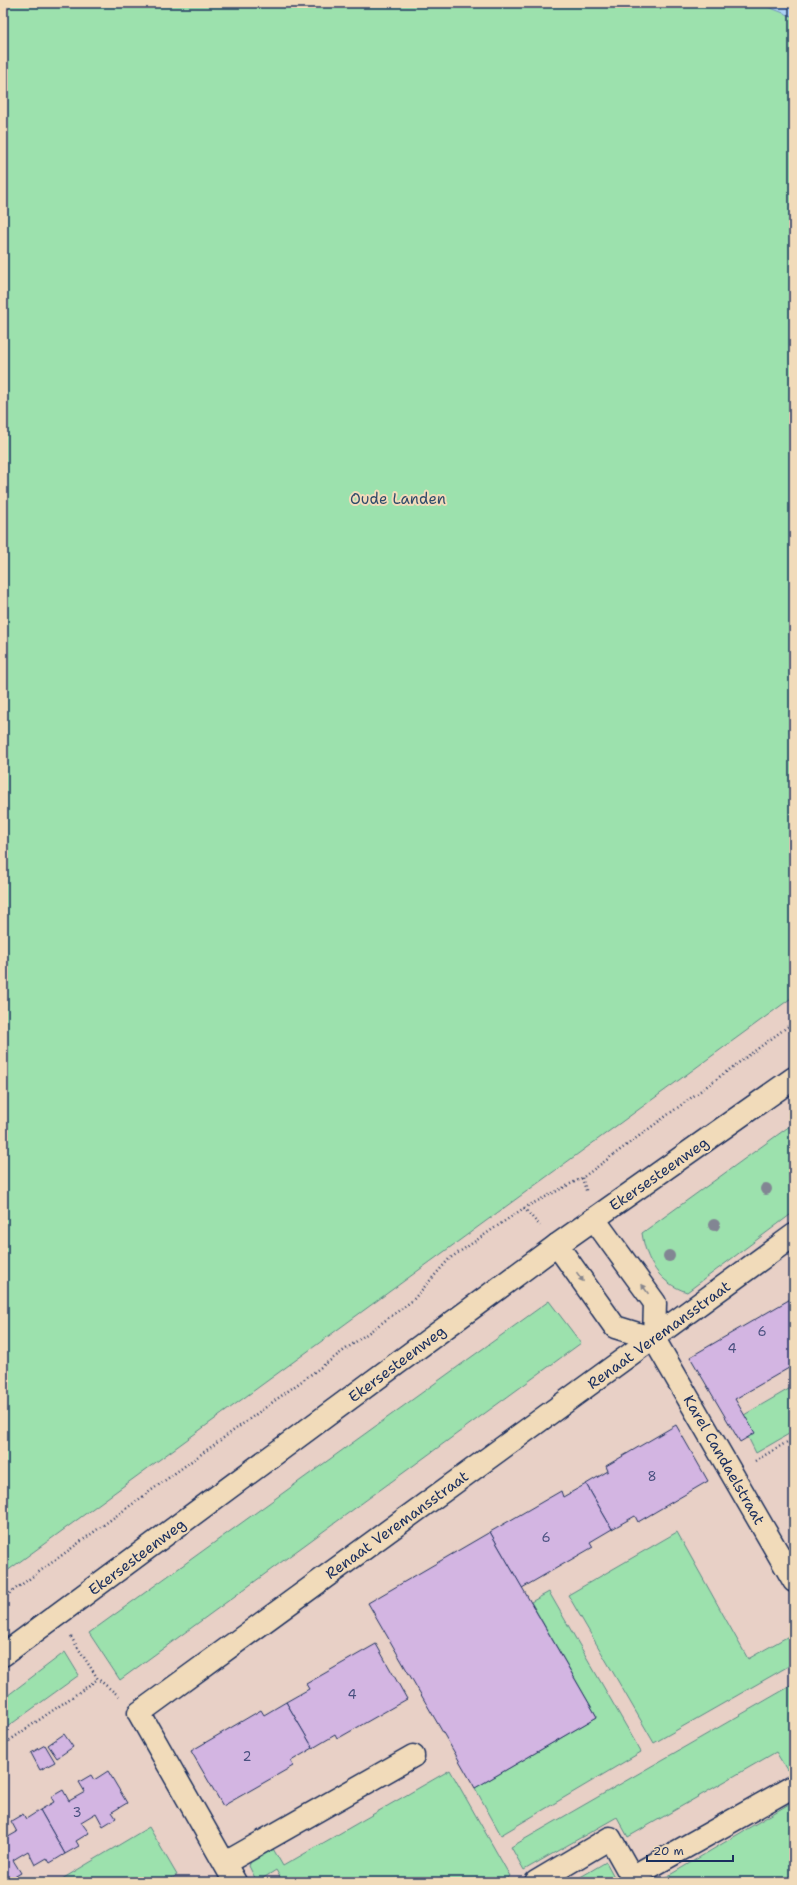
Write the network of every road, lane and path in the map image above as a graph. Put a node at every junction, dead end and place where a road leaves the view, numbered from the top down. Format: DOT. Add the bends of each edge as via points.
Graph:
graph roads {
  1 [pos="794,1022"];
  2 [pos="794,1078"];
  3 [pos="594,1219"];
  4 [pos="794,1235"];
  5 [pos="557,1246"];
  6 [pos="654,1339"];
  7 [pos="794,1438"];
  8 [pos="732,1474"];
  9 [pos="794,1581"];
  10 [pos="3,1598"];
  11 [pos="58,1616"];
  12 [pos="3,1655"];
  13 [pos="3,1745"];
  14 [pos="413,1756"];
  15 [pos="794,1786"];
  16 [pos="225,1863"];
  17 [pos="235,1882"];
  18 [pos="536,1882"];
  1 -- 10 [label="path" via="582,1178 524,1208 448,1259 412,1301"];
  2 -- 3 [label="street, Ekersesteenweg"];
  3 -- 5 [label="street, Ekersesteenweg"];
  6 -- 3 [label="street, one-way" via="655,1303"];
  4 -- 6 [label="street, Renaat Veremansstraat"];
  5 -- 6 [label="street, one-way" via="615,1326"];
  5 -- 11 [label="street, Ekersesteenweg"];
  6 -- 8 [label="street, Karel Candaelstraat"];
  6 -- 16 [label="street, Renaat Veremansstraat" via="139,1713"];
  7 -- 8 [label="path"];
  8 -- 9 [label="street, Karel Candaelstraat"];
  11 -- 12 [label="street, Ekersesteenweg"];
  11 -- 13 [label="path" via="98,1679"];
  14 -- 16 [label="street"];
  15 -- 18 [label="street" via="632,1877 610,1838"];
  16 -- 17 [label="street, Renaat Veremansstraat"];
}
